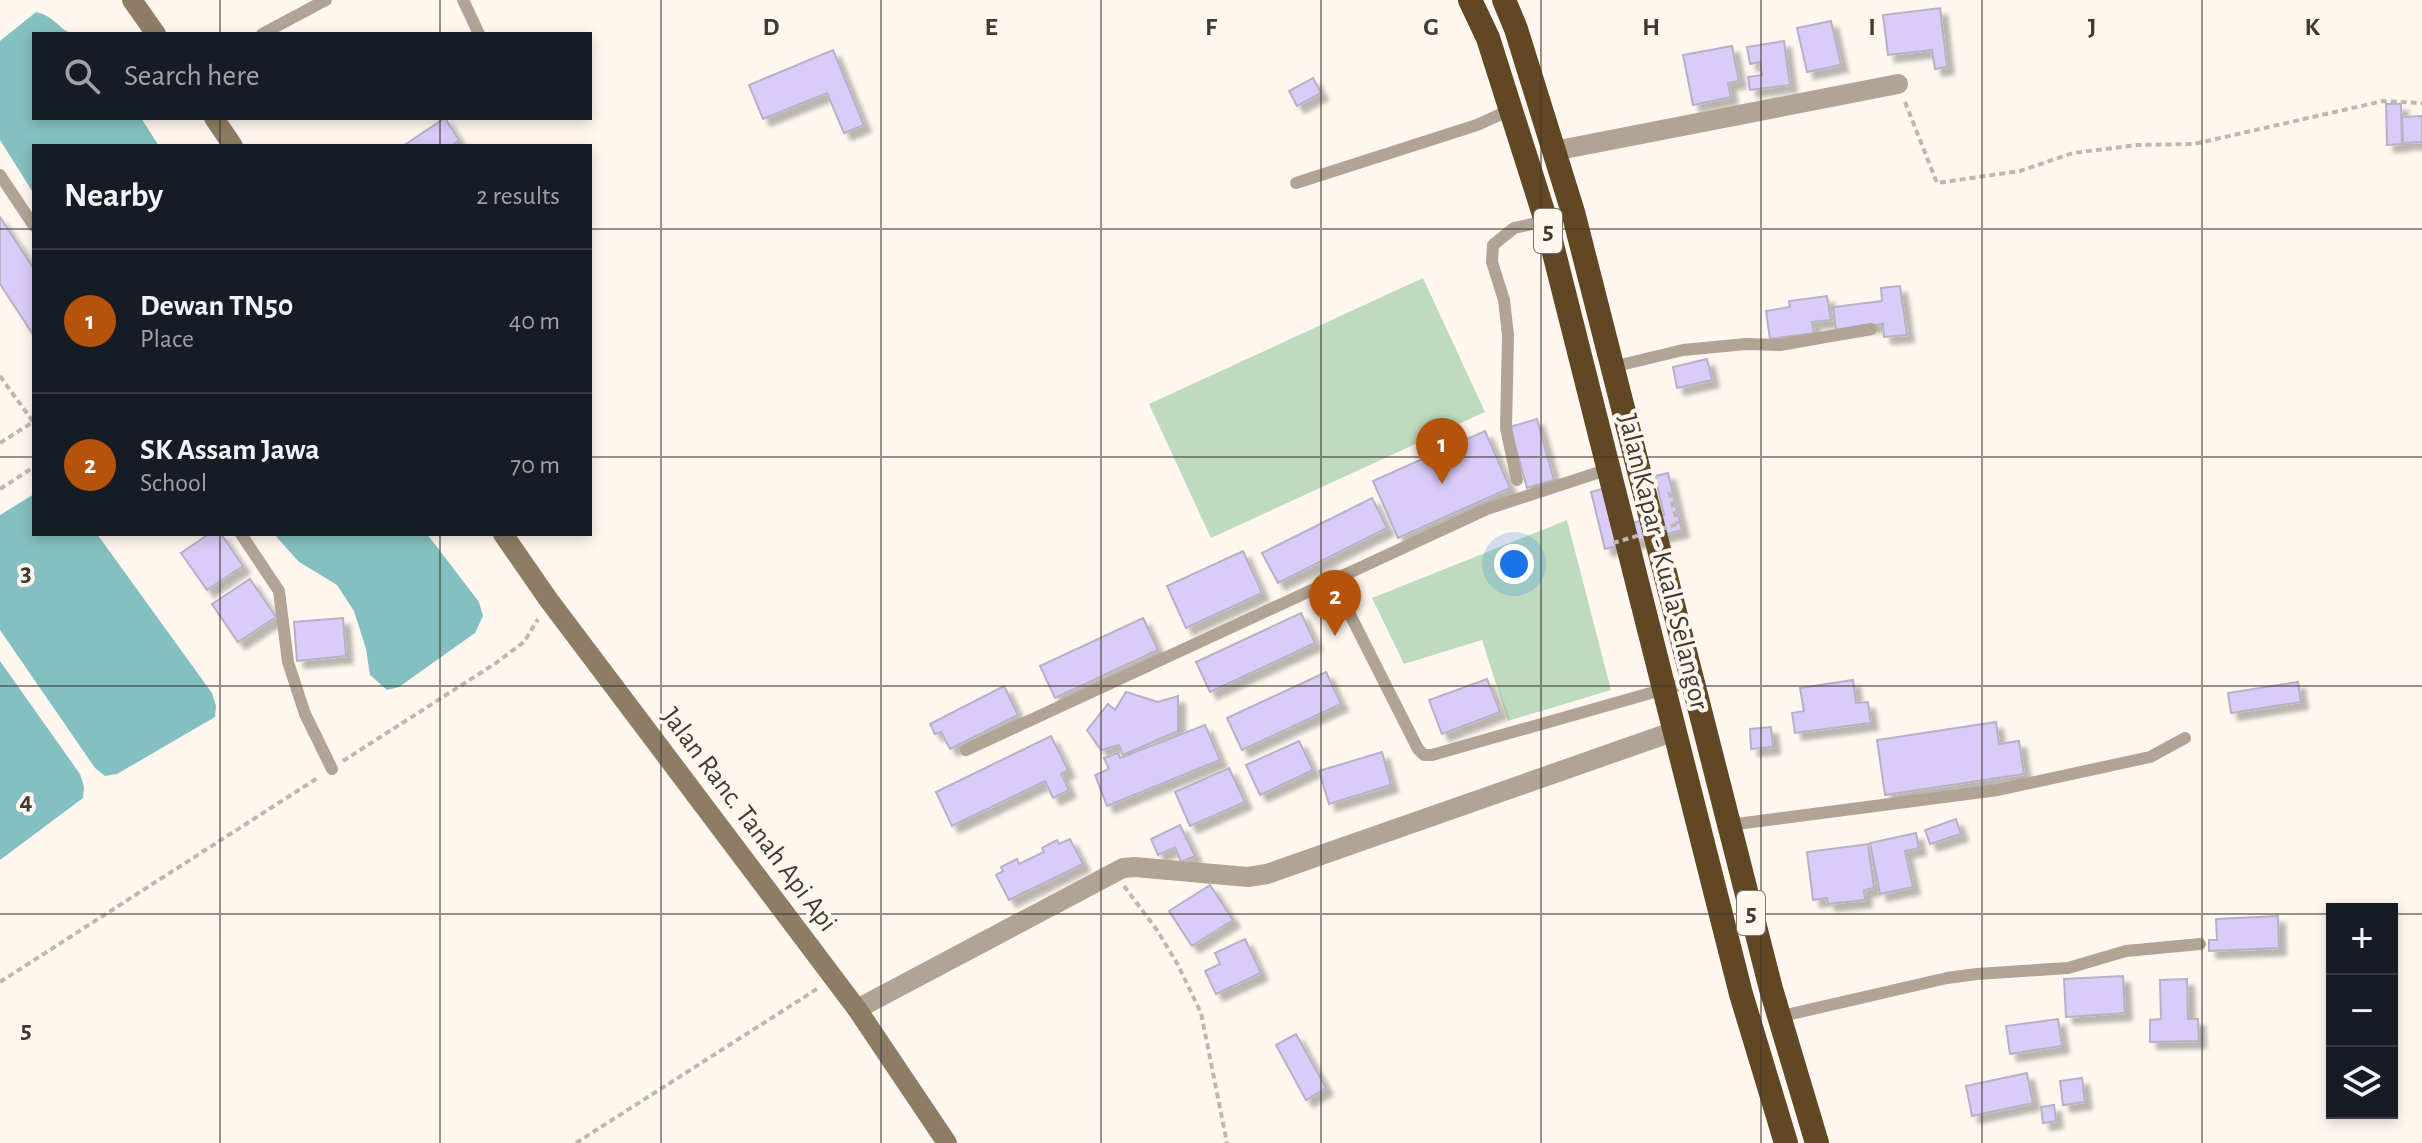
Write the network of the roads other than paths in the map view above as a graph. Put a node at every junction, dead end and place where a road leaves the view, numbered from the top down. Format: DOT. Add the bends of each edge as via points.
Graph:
graph roads {
  1 [pos="132,0"];
  2 [pos="326,0"];
  3 [pos="463,0"];
  4 [pos="1470,0"];
  5 [pos="1504,0"];
  6 [pos="155,32"];
  7 [pos="266,32"];
  8 [pos="478,32"];
  9 [pos="1898,84"];
  10 [pos="1510,110"];
  11 [pos="215,120"];
  12 [pos="232,144"];
  13 [pos="1554,151"];
  14 [pos="0,175"];
  15 [pos="1296,183"];
  16 [pos="1546,221"];
  17 [pos="32,223"];
  18 [pos="1871,329"];
  19 [pos="1612,367"];
  20 [pos="1636,460"];
  21 [pos="1609,469"];
  22 [pos="1517,480"];
  23 [pos="242,536"];
  24 [pos="504,536"];
  25 [pos="1333,581"];
  26 [pos="1693,681"];
  27 [pos="1664,688"];
  28 [pos="1675,731"];
  29 [pos="2185,738"];
  30 [pos="966,750"];
  31 [pos="332,769"];
  32 [pos="1729,825"];
  33 [pos="2200,944"];
  34 [pos="857,1009"];
  35 [pos="1778,1017"];
  36 [pos="947,1143"];
  37 [pos="1786,1143"];
  38 [pos="1817,1143"];
  1 -- 6 [label="street"];
  2 -- 7 [label="lane"];
  3 -- 8 [label="lane"];
  4 -- 10 [label="highway, Jalan Kapar - Kuala Selangor / 5"];
  5 -- 13 [label="highway, Jalan Kapar - Kuala Selangor / 5"];
  9 -- 13 [label="street"];
  10 -- 15 [label="lane"];
  10 -- 16 [label="highway, Jalan Kapar - Kuala Selangor / 5"];
  11 -- 12 [label="street"];
  13 -- 19 [label="highway, Jalan Kapar - Kuala Selangor / 5"];
  14 -- 17 [label="lane"];
  16 -- 21 [label="highway, Jalan Kapar - Kuala Selangor / 5"];
  16 -- 22 [label="lane" via="1514,228 1493,245 1508,335 1506,428"];
  18 -- 19 [label="lane" via="1780,345 1683,350"];
  19 -- 20 [label="highway, Jalan Kapar - Kuala Selangor / 5"];
  20 -- 21 [label="highway"];
  20 -- 26 [label="highway, Jalan Kapar - Kuala Selangor / 5"];
  21 -- 25 [label="lane" via="1487,509"];
  21 -- 27 [label="highway, Jalan Kapar - Kuala Selangor / 5"];
  23 -- 31 [label="lane" via="279,591 288,662 305,714"];
  24 -- 34 [label="street, Jalan Ranc. Tanah Api Api"];
  25 -- 27 [label="lane" via="1424,755"];
  25 -- 30 [label="lane"];
  26 -- 27 [label="lane"];
  26 -- 32 [label="highway, Jalan Kapar - Kuala Selangor / 5"];
  27 -- 28 [label="highway, Jalan Kapar - Kuala Selangor / 5"];
  28 -- 34 [label="street" via="1267,874 1123,868"];
  28 -- 37 [label="highway, Jalan Kapar - Kuala Selangor / 5" via="1741,994"];
  29 -- 32 [label="lane" via="2150,757 1998,790"];
  32 -- 35 [label="highway, Jalan Kapar - Kuala Selangor / 5"];
  33 -- 35 [label="lane" via="2126,951 2068,968 1947,978"];
  34 -- 36 [label="street, Jalan Ranc. Tanah Api Api"];
  35 -- 38 [label="highway, Jalan Kapar - Kuala Selangor / 5"];
}
